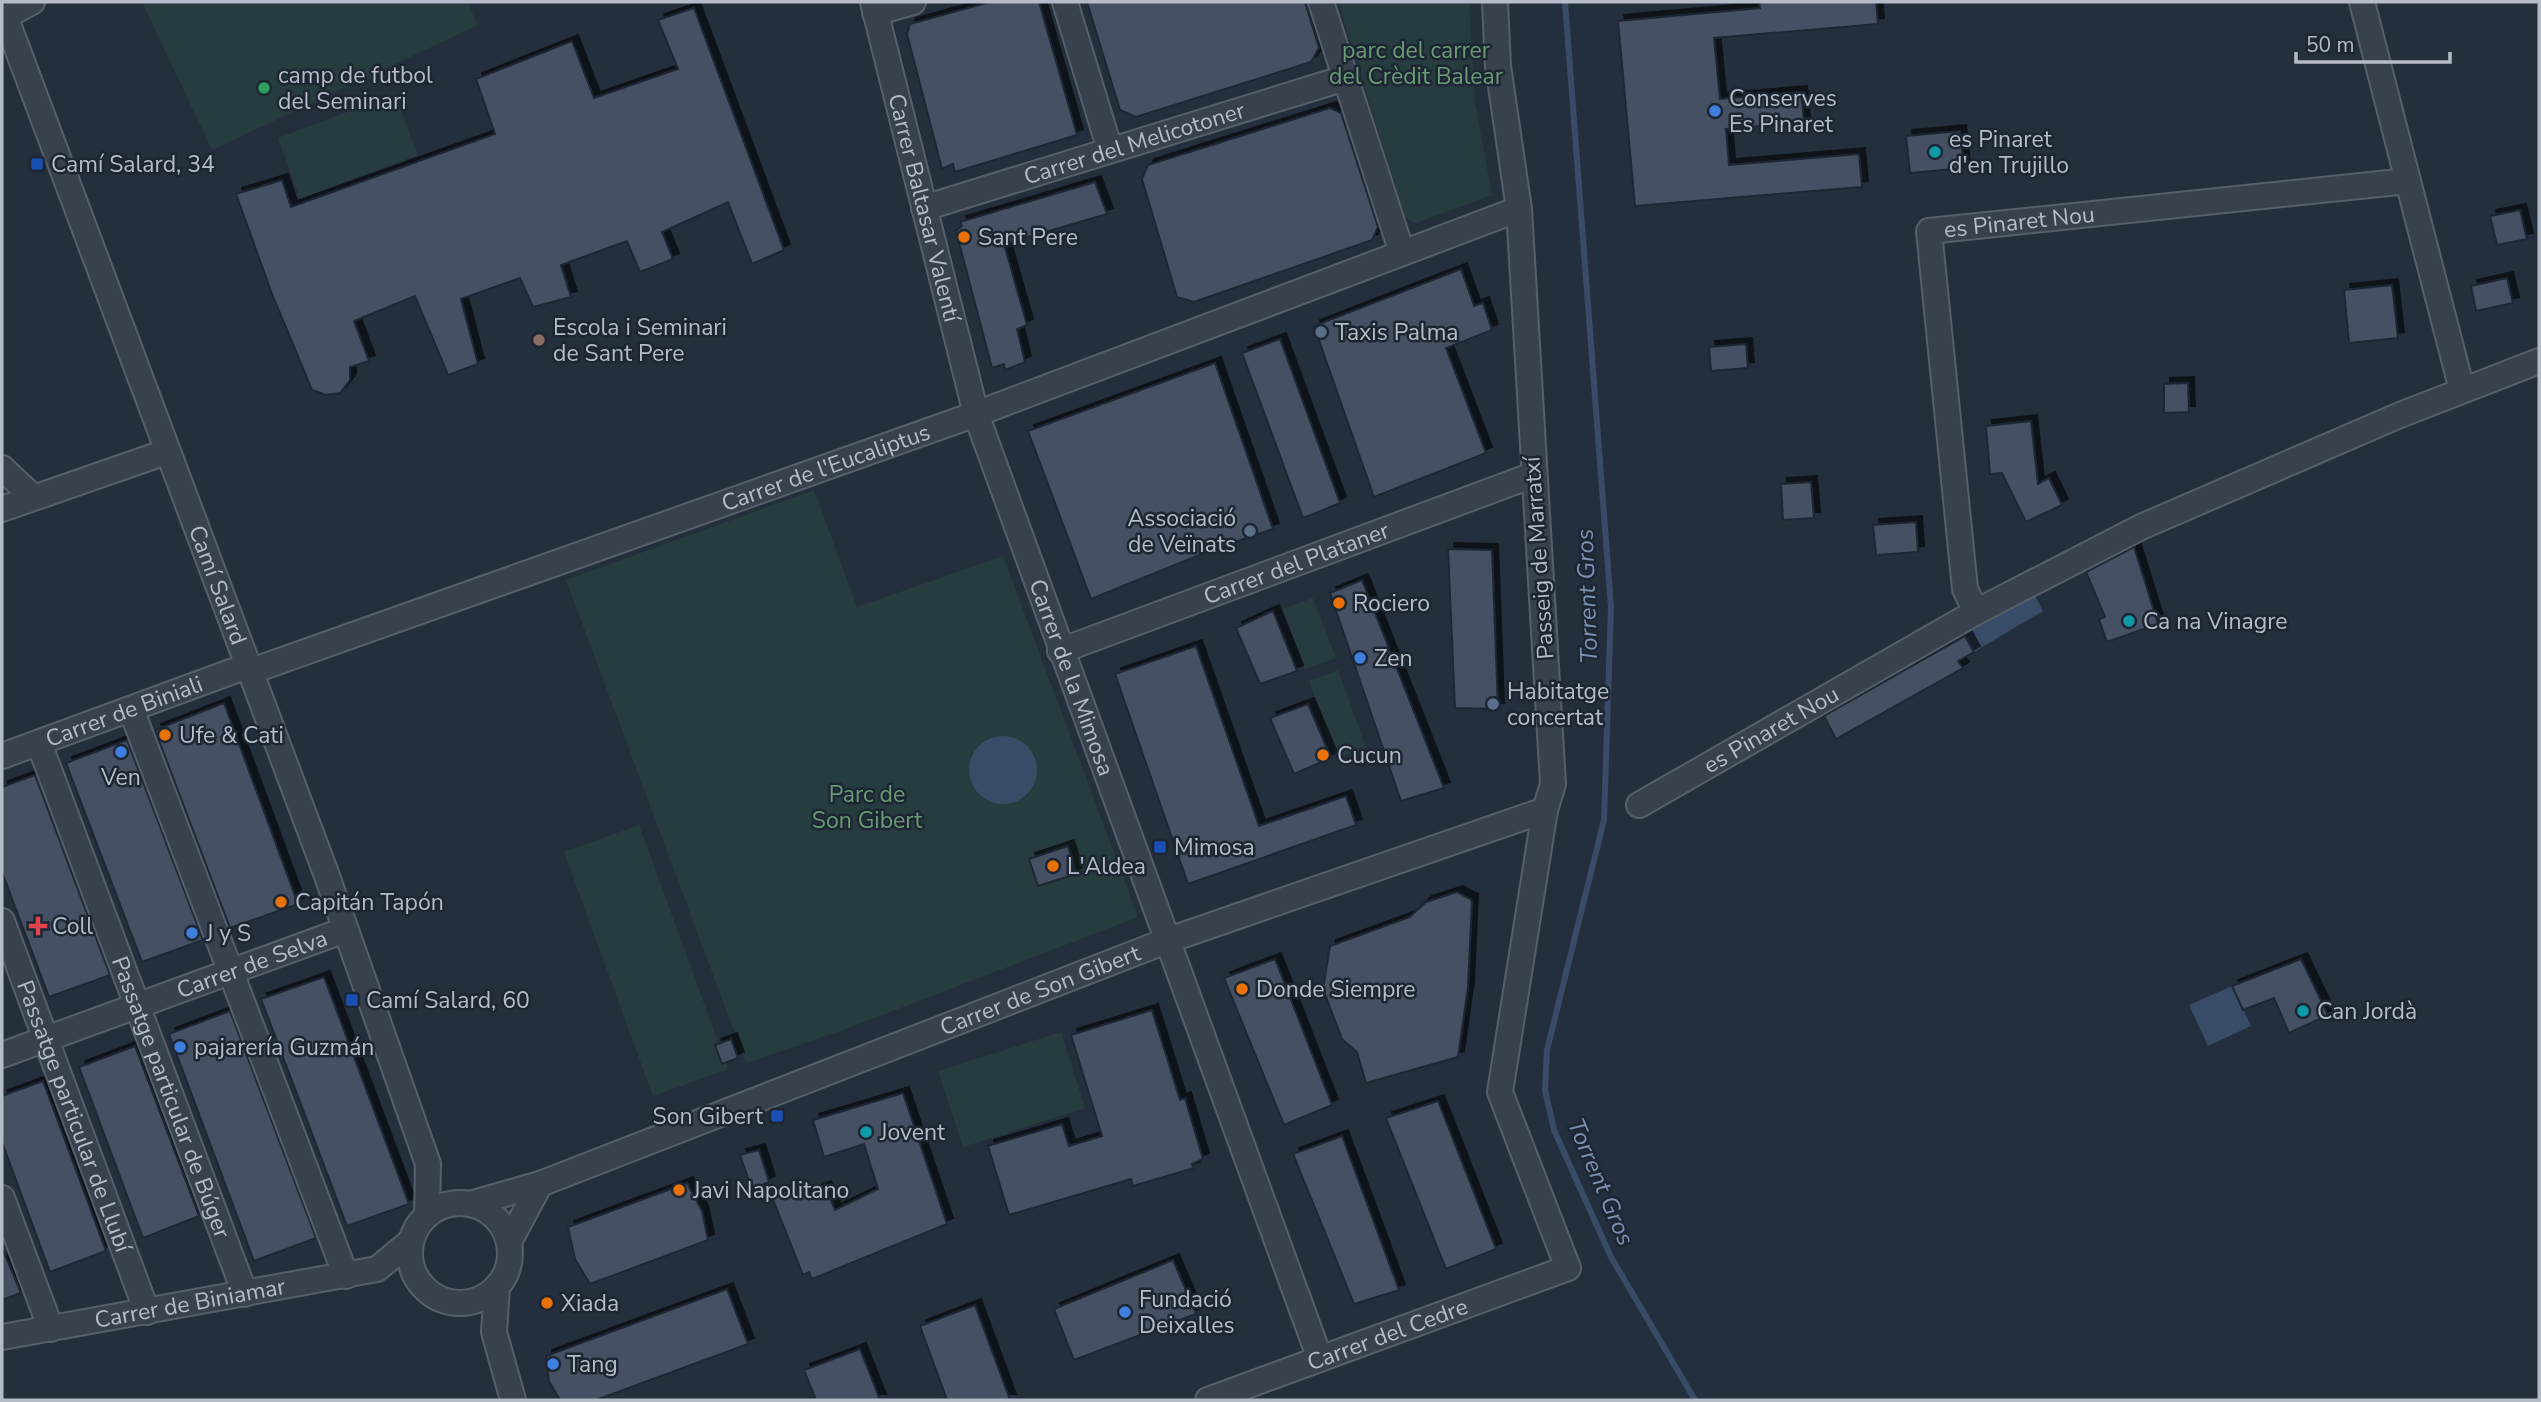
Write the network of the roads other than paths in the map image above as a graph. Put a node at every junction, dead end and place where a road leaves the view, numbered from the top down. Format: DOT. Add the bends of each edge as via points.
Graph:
graph roads {
  1 [pos="32,2"];
  2 [pos="913,2"];
  3 [pos="1065,2"];
  4 [pos="1321,2"];
  5 [pos="1495,2"];
  6 [pos="2362,2"];
  7 [pos="874,7"];
  8 [pos="3,14"];
  9 [pos="1345,78"];
  10 [pos="1110,150"];
  11 [pos="2408,181"];
  12 [pos="925,208"];
  13 [pos="1519,209"];
  14 [pos="1402,253"];
  15 [pos="2539,361"];
  16 [pos="2462,390"];
  17 [pos="976,414"];
  18 [pos="166,452"];
  19 [pos="2,468"];
  20 [pos="1533,475"];
  21 [pos="33,498"];
  22 [pos="2,509"];
  23 [pos="1976,612"];
  24 [pos="1060,651"];
  25 [pos="248,669"];
  26 [pos="131,709"];
  27 [pos="38,743"];
  28 [pos="2,756"];
  29 [pos="1639,805"];
  30 [pos="1545,810"];
  31 [pos="2,921"];
  32 [pos="345,930"];
  33 [pos="1166,941"];
  34 [pos="233,971"];
  35 [pos="139,1005"];
  36 [pos="47,1039"];
  37 [pos="2,1055"];
  38 [pos="428,1164"];
  39 [pos="540,1184"];
  40 [pos="2,1198"];
  41 [pos="465,1203"];
  42 [pos="427,1215"];
  43 [pos="411,1241"];
  44 [pos="509,1242"];
  45 [pos="1568,1268"];
  46 [pos="377,1269"];
  47 [pos="346,1276"];
  48 [pos="418,1281"];
  49 [pos="497,1287"];
  50 [pos="246,1294"];
  51 [pos="443,1300"];
  52 [pos="147,1312"];
  53 [pos="51,1329"];
  54 [pos="494,1332"];
  55 [pos="2,1337"];
  56 [pos="1320,1359"];
  57 [pos="513,1400"];
  58 [pos="1208,1400"];
  1 -- 8 [label="street"];
  2 -- 7 [label="street"];
  3 -- 10 [label="street"];
  4 -- 9 [label="street"];
  5 -- 13 [label="street, Passeig de Marratxí" via="1498,66"];
  6 -- 11 [label="street"];
  7 -- 12 [label="street, Carrer Baltasar Valentí"];
  8 -- 18 [label="street, Camí Salard"];
  9 -- 10 [label="street, Carrer del Melicotoner"];
  9 -- 14 [label="street"];
  10 -- 12 [label="street, Carrer del Melicotoner"];
  11 -- 16 [label="street"];
  11 -- 23 [label="street, es Pinaret Nou" via="1928,231 1965,589"];
  12 -- 17 [label="street, Carrer Baltasar Valentí"];
  13 -- 14 [label="street, Carrer de l'Eucaliptus"];
  13 -- 20 [label="street, Passeig de Marratxí"];
  14 -- 17 [label="street, Carrer de l'Eucaliptus"];
  15 -- 16 [label="street, es Pinaret Nou"];
  16 -- 23 [label="street, es Pinaret Nou" via="2141,527"];
  17 -- 24 [label="street, Carrer de la Mimosa"];
  17 -- 25 [label="street, Carrer de l'Eucaliptus"];
  18 -- 21 [label="street"];
  18 -- 25 [label="street, Camí Salard"];
  19 -- 21 [label="street"];
  20 -- 24 [label="street, Carrer del Plataner"];
  20 -- 30 [label="street, Passeig de Marratxí" via="1553,784"];
  21 -- 22 [label="street"];
  23 -- 29 [label="street, es Pinaret Nou"];
  24 -- 33 [label="street, Carrer de la Mimosa"];
  25 -- 26 [label="street, Carrer de Biniali"];
  25 -- 32 [label="street, Camí Salard"];
  26 -- 27 [label="street, Carrer de Biniali"];
  26 -- 34 [label="street"];
  27 -- 28 [label="street, Carrer de Biniali"];
  27 -- 35 [label="street, Passatge particular de Búger"];
  30 -- 33 [label="street, Carrer de Son Gibert"];
  30 -- 45 [label="street, Passeig de Marratxí" via="1500,1091"];
  31 -- 36 [label="street, Passatge particular de Llubí"];
  32 -- 34 [label="street, Carrer de Selva"];
  32 -- 38 [label="street, Camí Salard"];
  33 -- 39 [label="street, Carrer de Son Gibert"];
  33 -- 56 [label="street, Carrer de la Mimosa"];
  34 -- 35 [label="street, Carrer de Selva"];
  34 -- 47 [label="street"];
  35 -- 36 [label="street, Carrer de Selva"];
  35 -- 50 [label="street, Passatge particular de Búger"];
  36 -- 37 [label="street, Carrer de Selva"];
  36 -- 52 [label="street, Passatge particular de Llubí"];
  38 -- 41 [label="street, Camí Salard"];
  38 -- 42 [label="street, Camí Salard"];
  39 -- 41 [label="street, Carrer de Son Gibert"];
  39 -- 44 [label="street"];
  40 -- 53 [label="street"];
  41 -- 42 [label="street"];
  41 -- 44 [label="street" via="495,1217"];
  42 -- 43 [label="street"];
  43 -- 46 [label="street, Carrer de Biniamar"];
  43 -- 48 [label="street" via="412,1269"];
  44 -- 49 [label="street" via="506,1274"];
  45 -- 56 [label="street, Carrer del Cedre"];
  46 -- 47 [label="street, Carrer de Biniamar"];
  46 -- 48 [label="street, Carrer de Biniamar"];
  47 -- 50 [label="street, Carrer de Biniamar"];
  48 -- 51 [label="street"];
  49 -- 51 [label="street" via="472,1302"];
  49 -- 54 [label="street"];
  50 -- 52 [label="street, Carrer de Biniamar"];
  51 -- 54 [label="street"];
  52 -- 53 [label="street, Carrer de Biniamar"];
  53 -- 55 [label="street, Carrer de Biniamar"];
  54 -- 57 [label="street"];
  56 -- 58 [label="street, Carrer del Cedre"];
}
